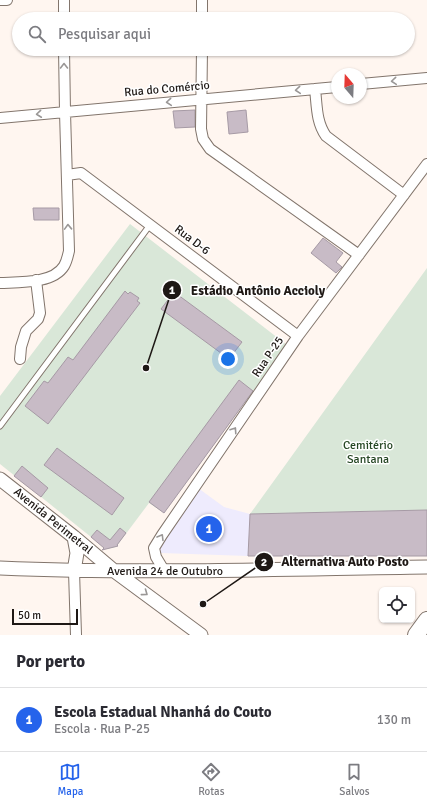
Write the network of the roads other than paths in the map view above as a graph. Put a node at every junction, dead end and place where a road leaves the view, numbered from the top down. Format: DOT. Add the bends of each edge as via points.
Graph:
graph roads {
  1 [pos="0,0"];
  2 [pos="6,0"];
  3 [pos="64,0"];
  4 [pos="202,0"];
  5 [pos="64,12"];
  6 [pos="202,12"];
  7 [pos="64,56"];
  8 [pos="202,56"];
  9 [pos="427,78"];
  10 [pos="367,83"];
  11 [pos="331,88"];
  12 [pos="315,89"];
  13 [pos="201,99"];
  14 [pos="65,112"];
  15 [pos="0,118"];
  16 [pos="427,164"];
  17 [pos="67,175"];
  18 [pos="404,195"];
  19 [pos="150,225"];
  20 [pos="359,254"];
  21 [pos="36,280"];
  22 [pos="0,283"];
  23 [pos="298,336"];
  24 [pos="20,359"];
  25 [pos="0,426"];
  26 [pos="0,479"];
  27 [pos="74,537"];
  28 [pos="427,567"];
  29 [pos="0,568"];
  30 [pos="113,570"];
  31 [pos="74,571"];
  32 [pos="165,572"];
  33 [pos="427,620"];
  34 [pos="76,635"];
  35 [pos="201,635"];
  36 [pos="416,635"];
  1 -- 2 [label="street"];
  3 -- 5 [label="street"];
  4 -- 6 [label="street"];
  14 -- 7 [label="street, one-way"];
  8 -- 13 [label="street"];
  9 -- 10 [label="street, one-way"];
  11 -- 12 [label="street, Rua do Comércio"];
  12 -- 13 [label="street, Rua do Comércio, one-way"];
  12 -- 18 [label="street" via="320,128 326,136"];
  13 -- 14 [label="street, Rua do Comércio, one-way"];
  13 -- 20 [label="street" via="201,129 203,139 210,149"];
  14 -- 15 [label="street, Rua do Comércio, one-way"];
  14 -- 17 [label="street"];
  16 -- 18 [label="street, Rua P-25"];
  17 -- 19 [label="street, Rua D-6" via="81,173"];
  21 -- 17 [label="street, one-way" via="54,276 64,266 69,250"];
  18 -- 20 [label="street, Rua P-25"];
  19 -- 23 [label="street, Rua D-6"];
  19 -- 25 [label="lane"];
  20 -- 23 [label="street, Rua P-25"];
  21 -- 22 [label="street"];
  21 -- 24 [label="street" via="40,313 38,319 26,331"];
  32 -- 23 [label="street, Rua P-25, one-way" via="154,548"];
  26 -- 27 [label="street, Avenida Perimetral"];
  27 -- 30 [label="street, Avenida Perimetral"];
  27 -- 31 [label="street" via="77,553"];
  28 -- 32 [label="street, Avenida 24 de Outubro"];
  29 -- 31 [label="street, Avenida 24 de Outubro"];
  30 -- 31 [label="street, Avenida 24 de Outubro"];
  30 -- 32 [label="street, Avenida 24 de Outubro"];
  30 -- 35 [label="street, Avenida Perimetral, one-way"];
  31 -- 34 [label="street"];
  33 -- 36 [label="main road"];
}
